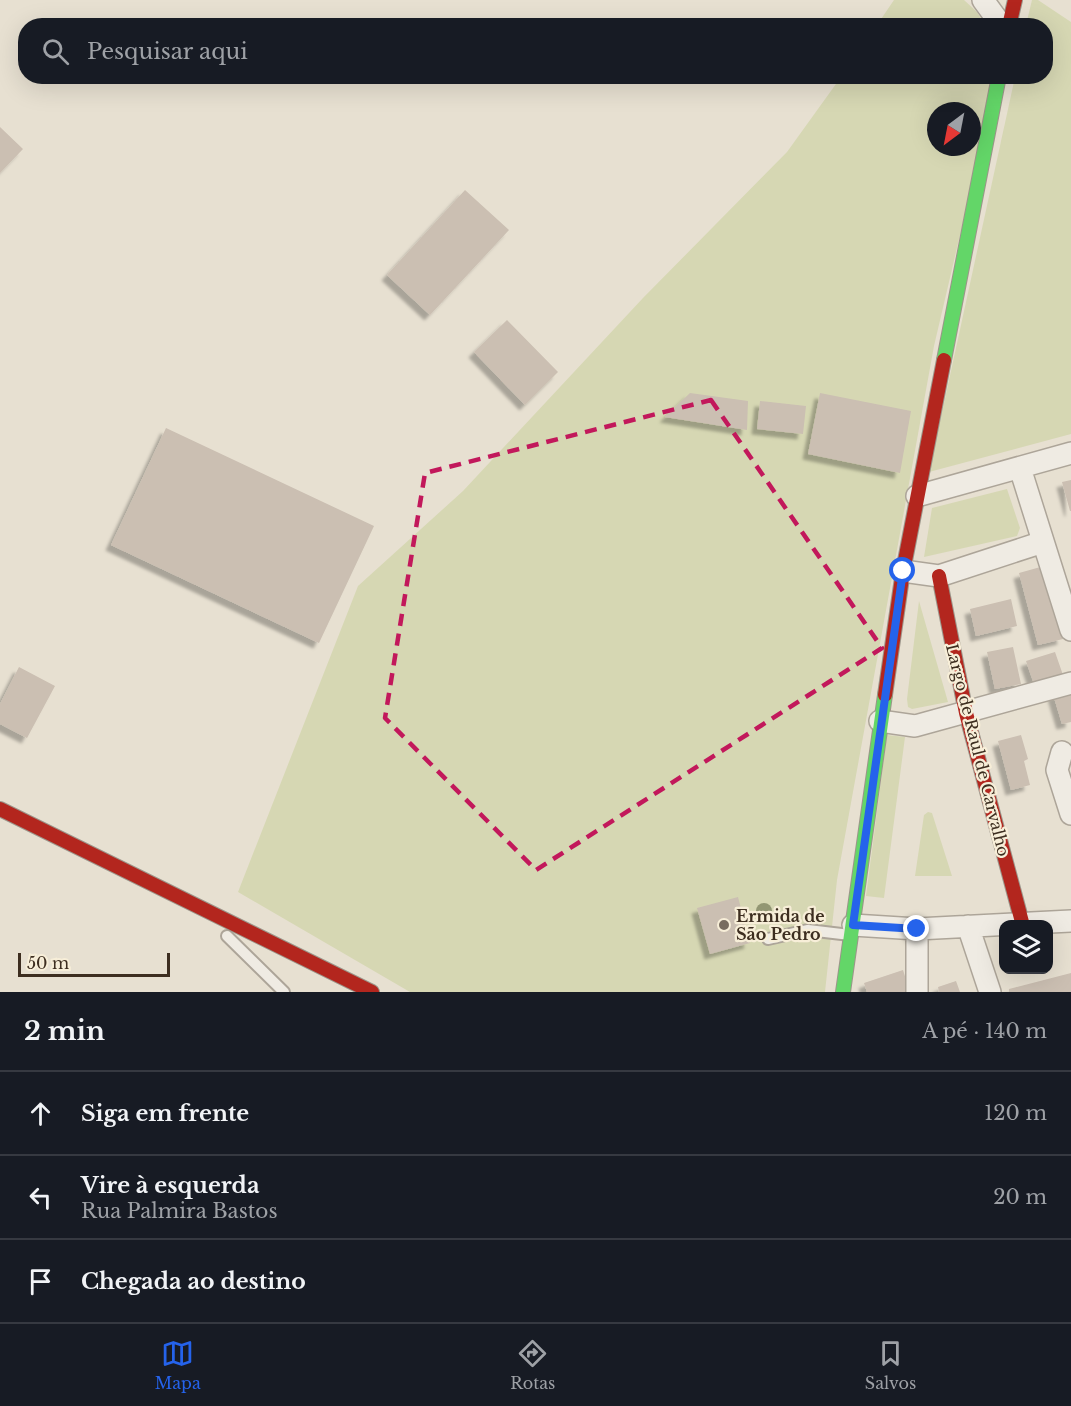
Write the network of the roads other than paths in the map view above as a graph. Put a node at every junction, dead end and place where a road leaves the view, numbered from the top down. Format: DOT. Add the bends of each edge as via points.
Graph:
graph roads {
  1 [pos="983,0"];
  2 [pos="1015,0"];
  3 [pos="996,18"];
  4 [pos="1011,18"];
  5 [pos="997,84"];
  6 [pos="1071,453"];
  7 [pos="1020,468"];
  8 [pos="917,496"];
  9 [pos="1043,542"];
  10 [pos="903,571"];
  11 [pos="939,576"];
  12 [pos="1071,630"];
  13 [pos="1071,683"];
  14 [pos="966,713"];
  15 [pos="880,721"];
  16 [pos="1062,752"];
  17 [pos="0,809"];
  18 [pos="1071,814"];
  19 [pos="0,820"];
  20 [pos="1021,920"];
  21 [pos="1053,921"];
  22 [pos="1071,921"];
  23 [pos="999,924"];
  24 [pos="968,926"];
  25 [pos="917,929"];
  26 [pos="853,930"];
  27 [pos="768,939"];
  28 [pos="284,992"];
  29 [pos="372,992"];
  30 [pos="843,992"];
  31 [pos="917,992"];
  32 [pos="990,992"];
  1 -- 3 [label="street"];
  2 -- 4 [label="street"];
  5 -- 8 [label="street"];
  6 -- 7 [label="street"];
  7 -- 8 [label="street"];
  7 -- 9 [label="street"];
  8 -- 10 [label="street"];
  9 -- 11 [label="street"];
  9 -- 12 [label="street"];
  10 -- 11 [label="street"];
  10 -- 15 [label="street"];
  11 -- 14 [label="street, Largo de Raul de Carvalho"];
  13 -- 14 [label="street"];
  14 -- 15 [label="street" via="915,726"];
  14 -- 20 [label="street, Largo de Raul de Carvalho"];
  15 -- 26 [label="street"];
  16 -- 18 [label="street" via="1058,770"];
  17 -- 29 [label="street"];
  19 -- 28 [label="lane" via="214,927 251,957"];
  21 -- 22 [label="street"];
  23 -- 24 [label="street"];
  24 -- 25 [label="street"];
  24 -- 32 [label="street"];
  25 -- 26 [label="street"];
  25 -- 31 [label="street"];
  26 -- 27 [label="lane" via="807,930"];
  26 -- 30 [label="street"];
}
